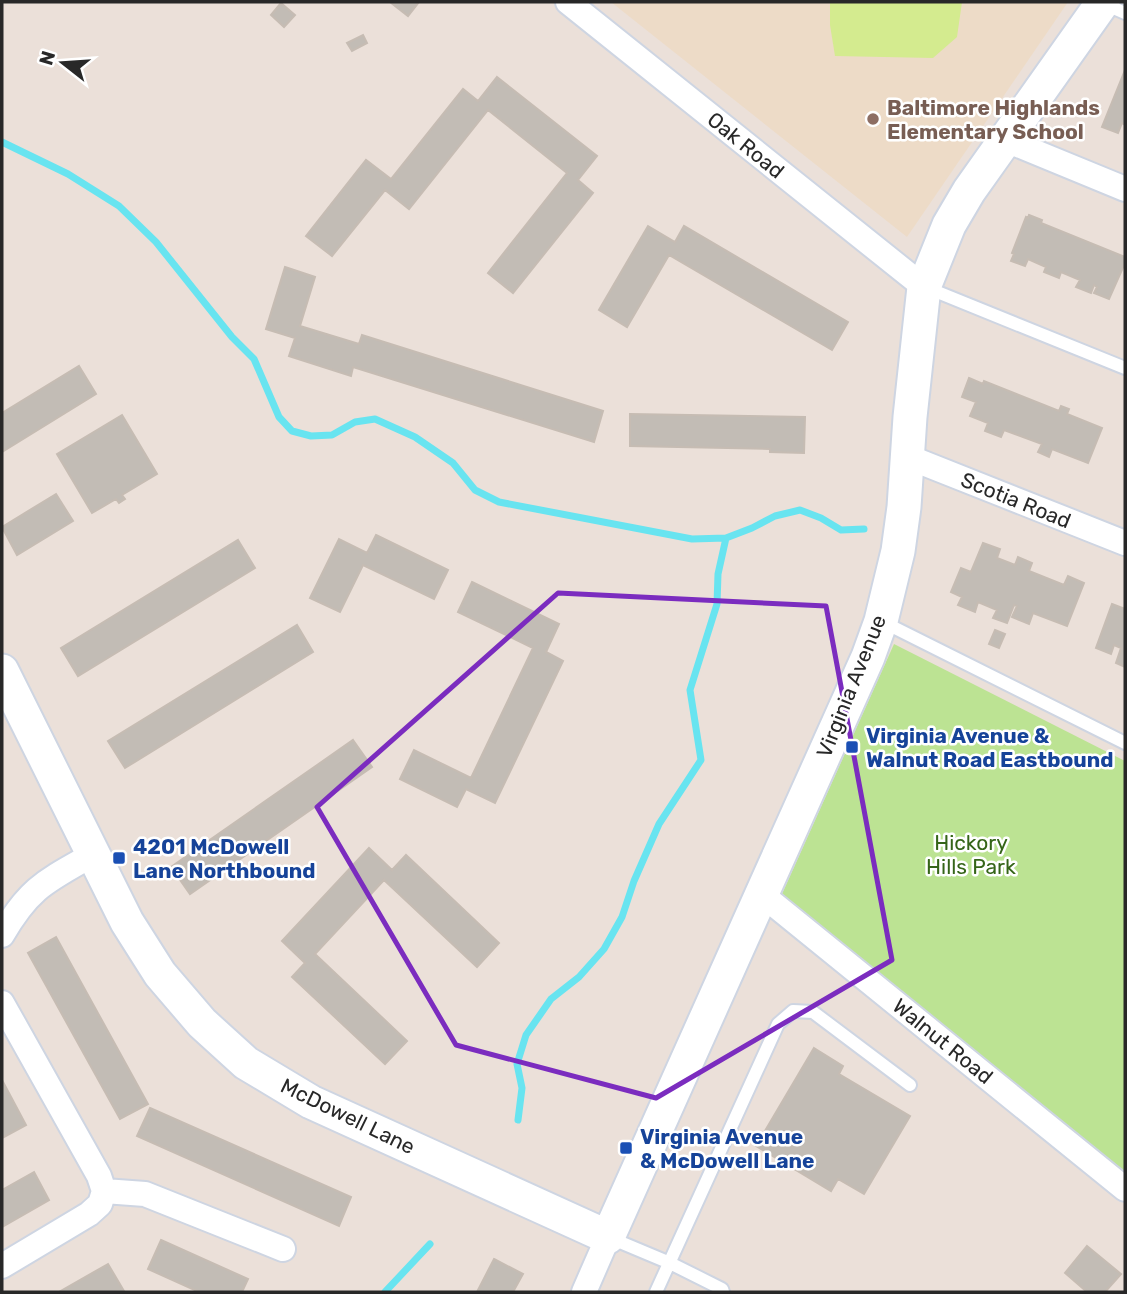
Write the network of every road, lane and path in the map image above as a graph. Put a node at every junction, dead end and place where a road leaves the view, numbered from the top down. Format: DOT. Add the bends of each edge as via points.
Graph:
graph roads {
  1 [pos="568,2"];
  2 [pos="1110,6"];
  3 [pos="1006,140"];
  4 [pos="1125,188"];
  5 [pos="924,287"];
  6 [pos="1125,368"];
  7 [pos="908,457"];
  8 [pos="1125,543"];
  9 [pos="881,621"];
  10 [pos="2,671"];
  11 [pos="1125,743"];
  12 [pos="92,855"];
  13 [pos="761,893"];
  14 [pos="2,935"];
  15 [pos="2,1003"];
  16 [pos="910,1085"];
  17 [pos="1125,1189"];
  18 [pos="104,1191"];
  19 [pos="608,1237"];
  20 [pos="283,1248"];
  21 [pos="670,1263"];
  22 [pos="2,1266"];
  23 [pos="584,1292"];
  24 [pos="656,1292"];
  25 [pos="723,1292"];
  1 -- 5 [label="street, Oak Road"];
  2 -- 3 [label="street, Virginia Avenue"];
  3 -- 4 [label="street"];
  3 -- 5 [label="street, Virginia Avenue" via="949,225"];
  5 -- 6 [label="lane"];
  5 -- 7 [label="street, Virginia Avenue"];
  7 -- 8 [label="street, Scotia Road"];
  7 -- 9 [label="street, Virginia Avenue" via="898,551"];
  9 -- 11 [label="lane"];
  9 -- 13 [label="street, Virginia Avenue"];
  10 -- 12 [label="street, McDowell Lane"];
  12 -- 14 [label="street" via="43,883 23,901"];
  12 -- 19 [label="street, McDowell Lane" via="160,974 202,1023 246,1063 311,1102"];
  13 -- 17 [label="street, Walnut Road"];
  13 -- 19 [label="street, Virginia Avenue"];
  15 -- 18 [label="street"];
  16 -- 21 [label="lane" via="813,1012 793,1011 778,1024"];
  18 -- 20 [label="street" via="145,1195"];
  18 -- 22 [label="street" via="89,1214"];
  19 -- 21 [label="lane"];
  19 -- 23 [label="street, Virginia Avenue"];
  21 -- 24 [label="lane"];
  21 -- 25 [label="lane"];
}
